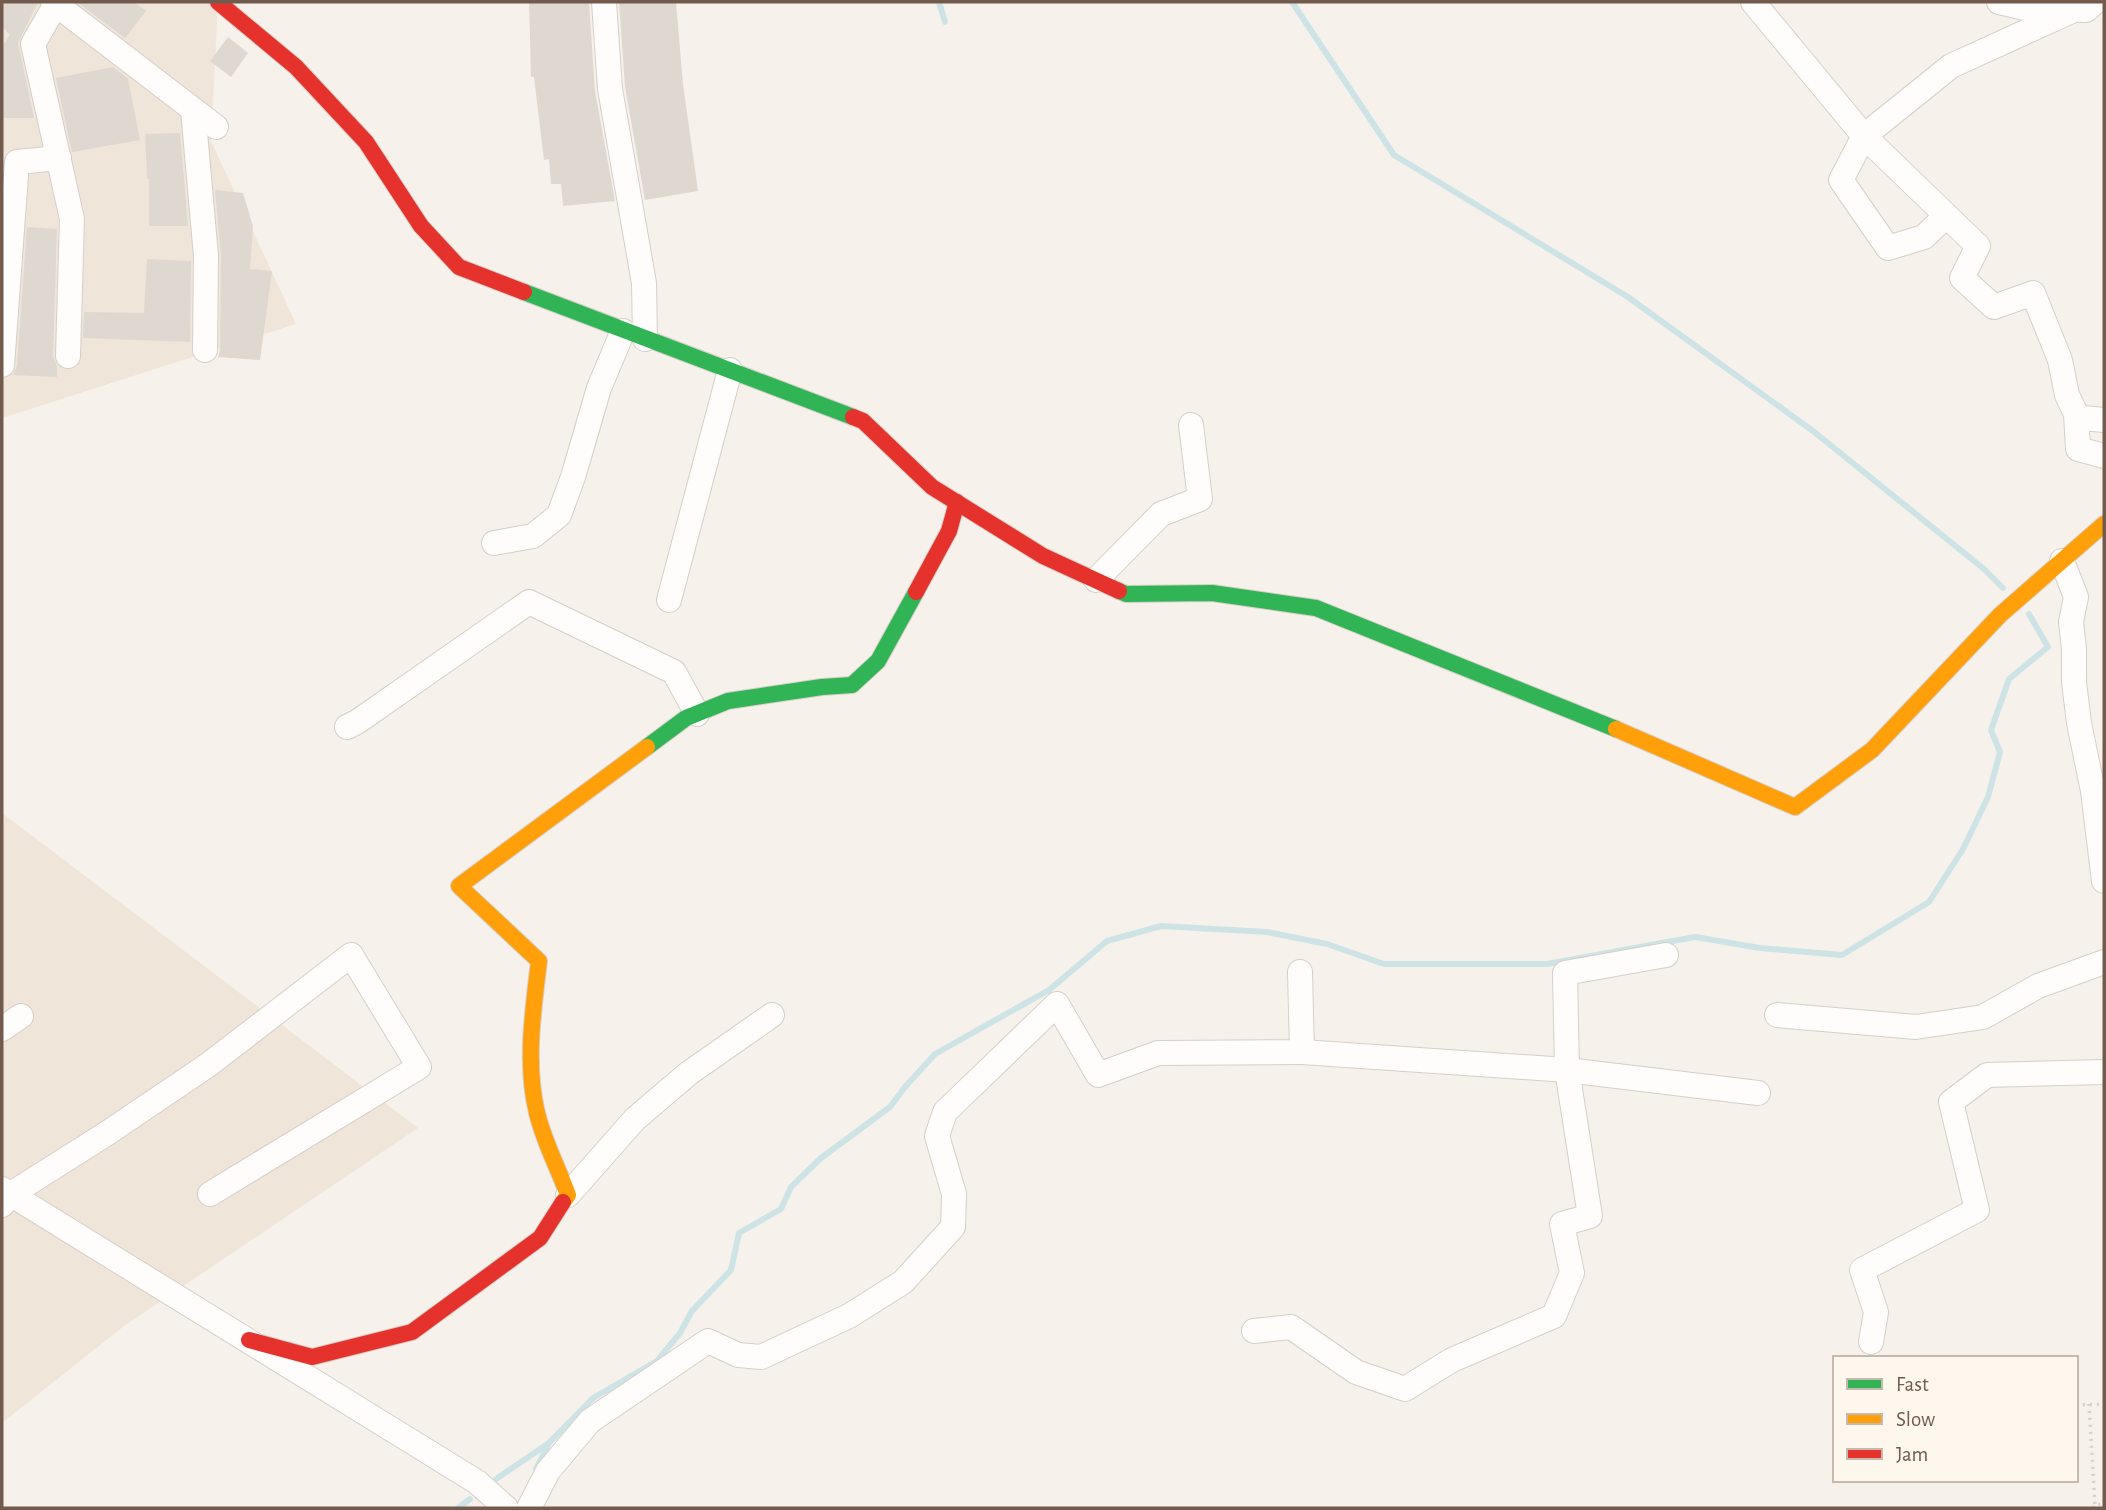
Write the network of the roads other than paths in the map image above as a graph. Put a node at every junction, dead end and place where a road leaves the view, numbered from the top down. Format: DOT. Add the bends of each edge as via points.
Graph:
graph roads {
  1 [pos="218,2"];
  2 [pos="604,2"];
  3 [pos="1753,2"];
  4 [pos="1999,2"];
  5 [pos="55,3"];
  6 [pos="2084,6"];
  7 [pos="193,110"];
  8 [pos="216,127"];
  9 [pos="1864,136"];
  10 [pos="59,158"];
  11 [pos="1946,216"];
  12 [pos="634,335"];
  13 [pos="205,350"];
  14 [pos="68,356"];
  15 [pos="2,365"];
  16 [pos="730,370"];
  17 [pos="1191,425"];
  18 [pos="2104,456"];
  19 [pos="957,502"];
  20 [pos="2104,524"];
  21 [pos="494,543"];
  22 [pos="2062,561"];
  23 [pos="1096,580"];
  24 [pos="669,600"];
  25 [pos="697,714"];
  26 [pos="347,727"];
  27 [pos="2104,881"];
  28 [pos="1666,955"];
  29 [pos="2104,962"];
  30 [pos="1300,971"];
  31 [pos="1777,1015"];
  32 [pos="772,1016"];
  33 [pos="1302,1052"];
  34 [pos="1567,1070"];
  35 [pos="2104,1072"];
  36 [pos="1758,1093"];
  37 [pos="210,1194"];
  38 [pos="568,1195"];
  39 [pos="5,1196"];
  40 [pos="1255,1331"];
  41 [pos="249,1340"];
  42 [pos="1871,1342"];
  43 [pos="506,1508"];
  44 [pos="529,1508"];
  1 -- 12 [label="street" via="296,67 366,142 421,226 459,267"];
  2 -- 12 [label="street" via="610,89 643,283"];
  3 -- 9 [label="street"];
  4 -- 6 [label="street" via="2025,8"];
  5 -- 7 [label="street"];
  5 -- 10 [label="street" via="33,44"];
  6 -- 9 [label="street" via="1951,66"];
  7 -- 8 [label="street"];
  7 -- 13 [label="street" via="206,256"];
  9 -- 11 [label="street"];
  9 -- 11 [label="street" via="1841,180 1888,248 1924,237"];
  10 -- 14 [label="street" via="72,219"];
  10 -- 15 [label="street" via="17,162"];
  11 -- 18 [label="street" via="1978,246 1962,278 1978,293 1994,307 2032,293 2076,414 2078,449"];
  12 -- 16 [label="street"];
  12 -- 21 [label="street" via="599,388 559,514 533,536"];
  16 -- 19 [label="street" via="863,421 932,487"];
  16 -- 24 [label="street"];
  17 -- 23 [label="street" via="1200,499 1161,514"];
  19 -- 23 [label="street" via="1043,555"];
  19 -- 25 [label="street" via="949,531 878,661 852,685 728,701"];
  20 -- 22 [label="street"];
  22 -- 23 [label="street" via="2000,615 1872,750 1795,807 1667,750 1316,608 1212,593 1126,594"];
  22 -- 27 [label="street" via="2076,597 2071,622 2074,682"];
  25 -- 26 [label="street" via="674,672 529,602"];
  25 -- 38 [label="street" via="459,886 539,961 532,1018 536,1112"];
  28 -- 34 [label="street" via="1565,973"];
  29 -- 31 [label="street" via="2038,986 1983,1017 1916,1027"];
  30 -- 33 [label="street"];
  32 -- 38 [label="street" via="689,1073 635,1119"];
  33 -- 34 [label="street"];
  33 -- 44 [label="street" via="1158,1053 1098,1075 1057,1004 945,1112 937,1136 954,1194 953,1227 903,1282 849,1316 761,1357 738,1355 708,1341 590,1421 548,1471"];
  34 -- 36 [label="street"];
  34 -- 40 [label="street" via="1590,1216 1562,1224 1572,1273 1554,1316 1452,1360 1405,1389 1356,1372 1291,1327"];
  35 -- 42 [label="street" via="1987,1075 1951,1102 1977,1210 1862,1270 1876,1312"];
  37 -- 39 [label="street" via="419,1067 352,954 208,1065"];
  38 -- 41 [label="street" via="540,1238 412,1332 312,1357"];
  39 -- 41 [label="street"];
  41 -- 43 [label="street" via="477,1482"];
}
